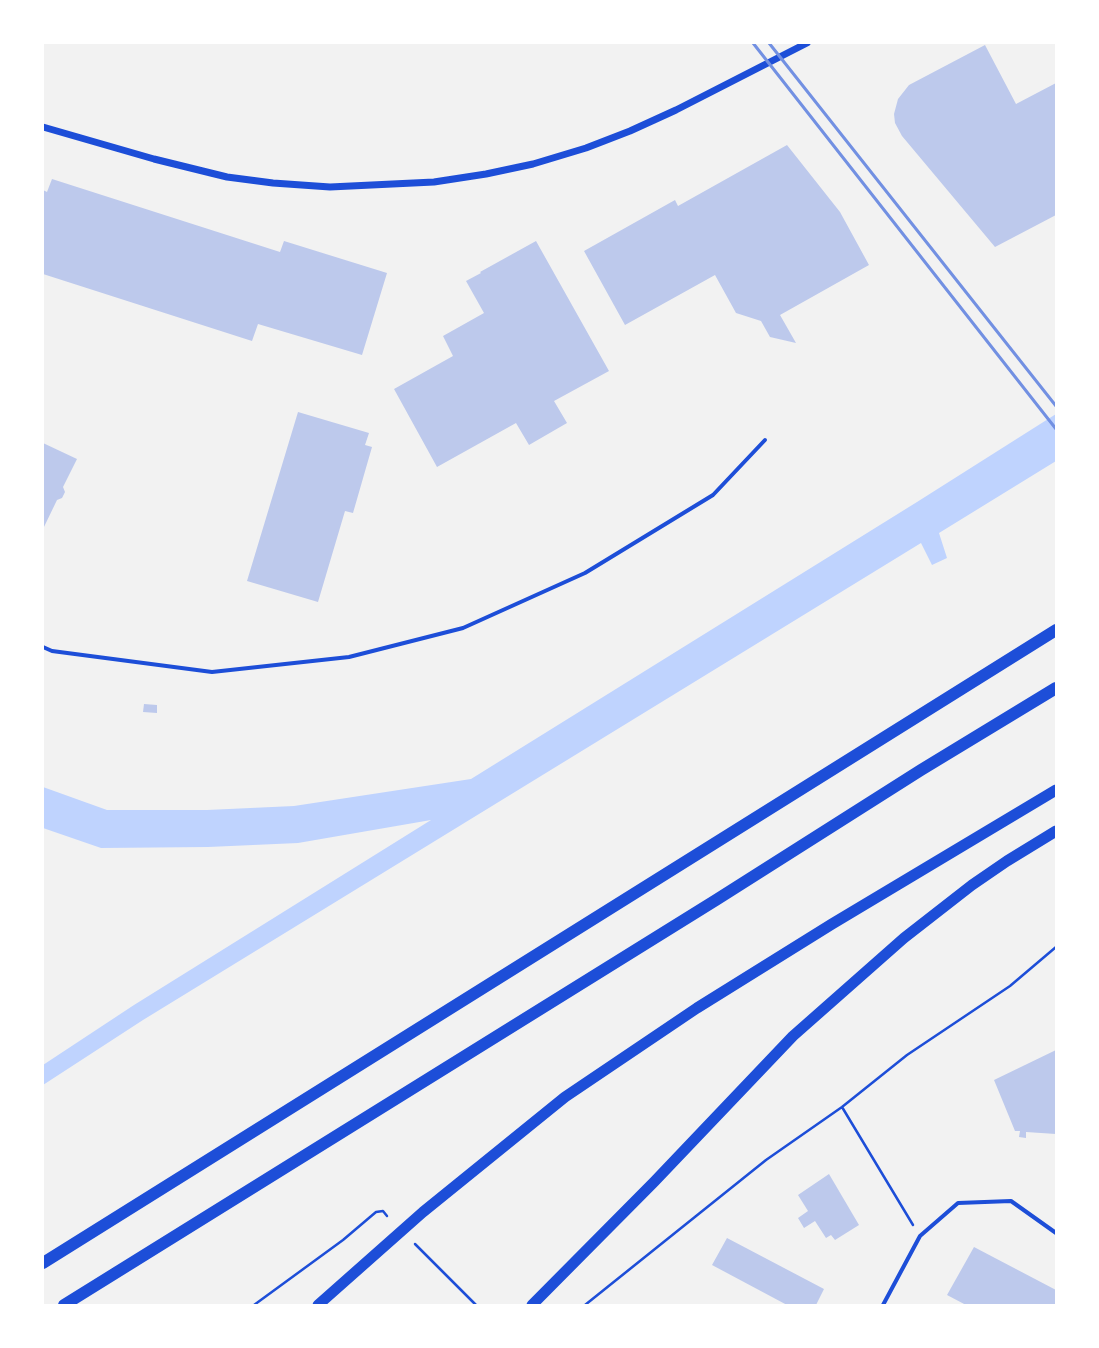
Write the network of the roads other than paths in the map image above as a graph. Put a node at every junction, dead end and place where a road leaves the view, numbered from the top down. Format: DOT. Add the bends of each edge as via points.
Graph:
graph roads {
  1 [pos="807,43"];
  2 [pos="43,127"];
  3 [pos="765,440"];
  4 [pos="1052,632"];
  5 [pos="43,647"];
  6 [pos="1056,688"];
  7 [pos="1056,790"];
  8 [pos="1056,831"];
  9 [pos="1056,1233"];
  10 [pos="43,1263"];
  11 [pos="64,1305"];
  12 [pos="318,1305"];
  13 [pos="532,1305"];
  14 [pos="883,1305"];
  1 -- 2 [label="street" via="676,110 586,148 533,164 434,182 330,187 234,178 154,159"];
  3 -- 5 [label="street" via="713,495 585,573 463,628 349,657 212,672 52,651"];
  4 -- 10 [label="highway"];
  6 -- 11 [label="highway"];
  7 -- 12 [label="highway" via="697,1008 565,1097 423,1212"];
  8 -- 13 [label="highway" via="972,885 904,938 793,1036"];
  9 -- 14 [label="street" via="1012,1201 958,1204 920,1236"];
}
